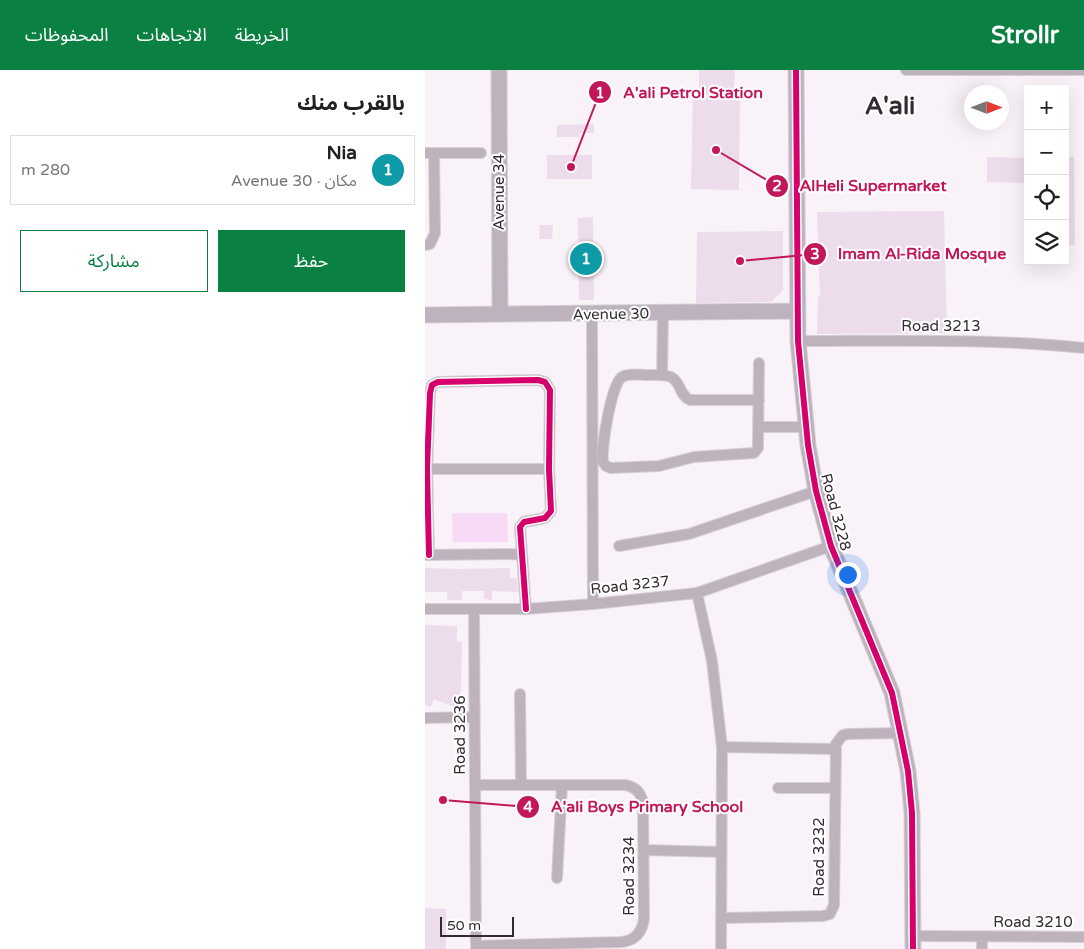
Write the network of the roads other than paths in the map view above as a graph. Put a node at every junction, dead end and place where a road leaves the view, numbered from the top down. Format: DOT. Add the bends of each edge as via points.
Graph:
graph roads {
  1 [pos="499,70"];
  2 [pos="796,70"];
  3 [pos="906,70"];
  4 [pos="1084,70"];
  5 [pos="429,153"];
  6 [pos="481,153"];
  7 [pos="425,246"];
  8 [pos="798,311"];
  9 [pos="663,313"];
  10 [pos="500,314"];
  11 [pos="592,314"];
  12 [pos="425,315"];
  13 [pos="798,341"];
  14 [pos="1084,348"];
  15 [pos="759,363"];
  16 [pos="662,375"];
  17 [pos="759,400"];
  18 [pos="758,427"];
  19 [pos="806,427"];
  20 [pos="427,469"];
  21 [pos="549,469"];
  22 [pos="816,491"];
  23 [pos="619,546"];
  24 [pos="831,546"];
  25 [pos="522,554"];
  26 [pos="427,555"];
  27 [pos="697,593"];
  28 [pos="593,604"];
  29 [pos="425,609"];
  30 [pos="527,609"];
  31 [pos="474,610"];
  32 [pos="520,694"];
  33 [pos="474,717"];
  34 [pos="425,718"];
  35 [pos="900,733"];
  36 [pos="722,746"];
  37 [pos="834,750"];
  38 [pos="475,785"];
  39 [pos="521,785"];
  40 [pos="562,785"];
  41 [pos="778,788"];
  42 [pos="834,788"];
  43 [pos="644,850"];
  44 [pos="721,852"];
  45 [pos="557,878"];
  46 [pos="721,918"];
  47 [pos="1084,937"];
  48 [pos="982,938"];
  49 [pos="913,943"];
  50 [pos="476,947"];
  51 [pos="721,949"];
  52 [pos="982,949"];
  1 -- 10 [label="street, Avenue 34"];
  2 -- 8 [label="street, Road 3228"];
  3 -- 4 [label="street"];
  5 -- 6 [label="street"];
  5 -- 7 [label="street" via="435,233 430,244"];
  8 -- 9 [label="street, Avenue 30"];
  8 -- 13 [label="street, Road 3228"];
  9 -- 11 [label="street, Avenue 30"];
  9 -- 16 [label="street"];
  10 -- 11 [label="street, Avenue 30"];
  10 -- 12 [label="street, Avenue 30"];
  11 -- 28 [label="street"];
  13 -- 14 [label="street, Road 3213" via="1029,342"];
  13 -- 19 [label="street, Road 3228"];
  15 -- 17 [label="street"];
  16 -- 17 [label="street" via="674,379 683,395 690,400"];
  16 -- 18 [label="street" via="627,375 617,382 607,418 602,460 606,466 655,466 694,457 751,454 758,448"];
  17 -- 18 [label="street"];
  18 -- 19 [label="street"];
  19 -- 22 [label="street, Road 3228"];
  20 -- 21 [label="street"];
  20 -- 21 [label="street" via="432,385 438,382 538,380 547,384 550,390"];
  20 -- 26 [label="street"];
  21 -- 25 [label="street" via="551,511 545,518 521,525"];
  22 -- 23 [label="street" via="689,534"];
  22 -- 24 [label="street, Road 3228"];
  24 -- 27 [label="street, Road 3237"];
  24 -- 35 [label="street, Road 3228" via="892,693"];
  25 -- 26 [label="street"];
  25 -- 30 [label="street"];
  27 -- 28 [label="street, Road 3237"];
  27 -- 36 [label="street" via="712,661"];
  28 -- 30 [label="street, Road 3237"];
  29 -- 31 [label="street, Road 3237"];
  30 -- 31 [label="street, Road 3237"];
  31 -- 33 [label="street, Road 3236"];
  32 -- 39 [label="street"];
  33 -- 34 [label="street"];
  33 -- 38 [label="street, Road 3236"];
  35 -- 37 [label="street" via="843,735"];
  35 -- 49 [label="street, Road 3228" via="912,813"];
  36 -- 37 [label="street"];
  36 -- 44 [label="street"];
  37 -- 42 [label="street, Road 3232"];
  38 -- 39 [label="street, Road 3234"];
  38 -- 50 [label="street, Road 3236"];
  39 -- 40 [label="street, Road 3234"];
  40 -- 43 [label="street, Road 3234" via="625,785 635,788 643,802"];
  40 -- 45 [label="street"];
  41 -- 42 [label="street"];
  42 -- 46 [label="street, Road 3232" via="832,911 823,916"];
  43 -- 44 [label="street"];
  43 -- 50 [label="street, Road 3234" via="644,919 641,930 633,939"];
  44 -- 46 [label="street"];
  46 -- 51 [label="street"];
  47 -- 48 [label="street, Road 3210"];
  48 -- 49 [label="street, Road 3210"];
  48 -- 52 [label="street, Road 3210"];
}
